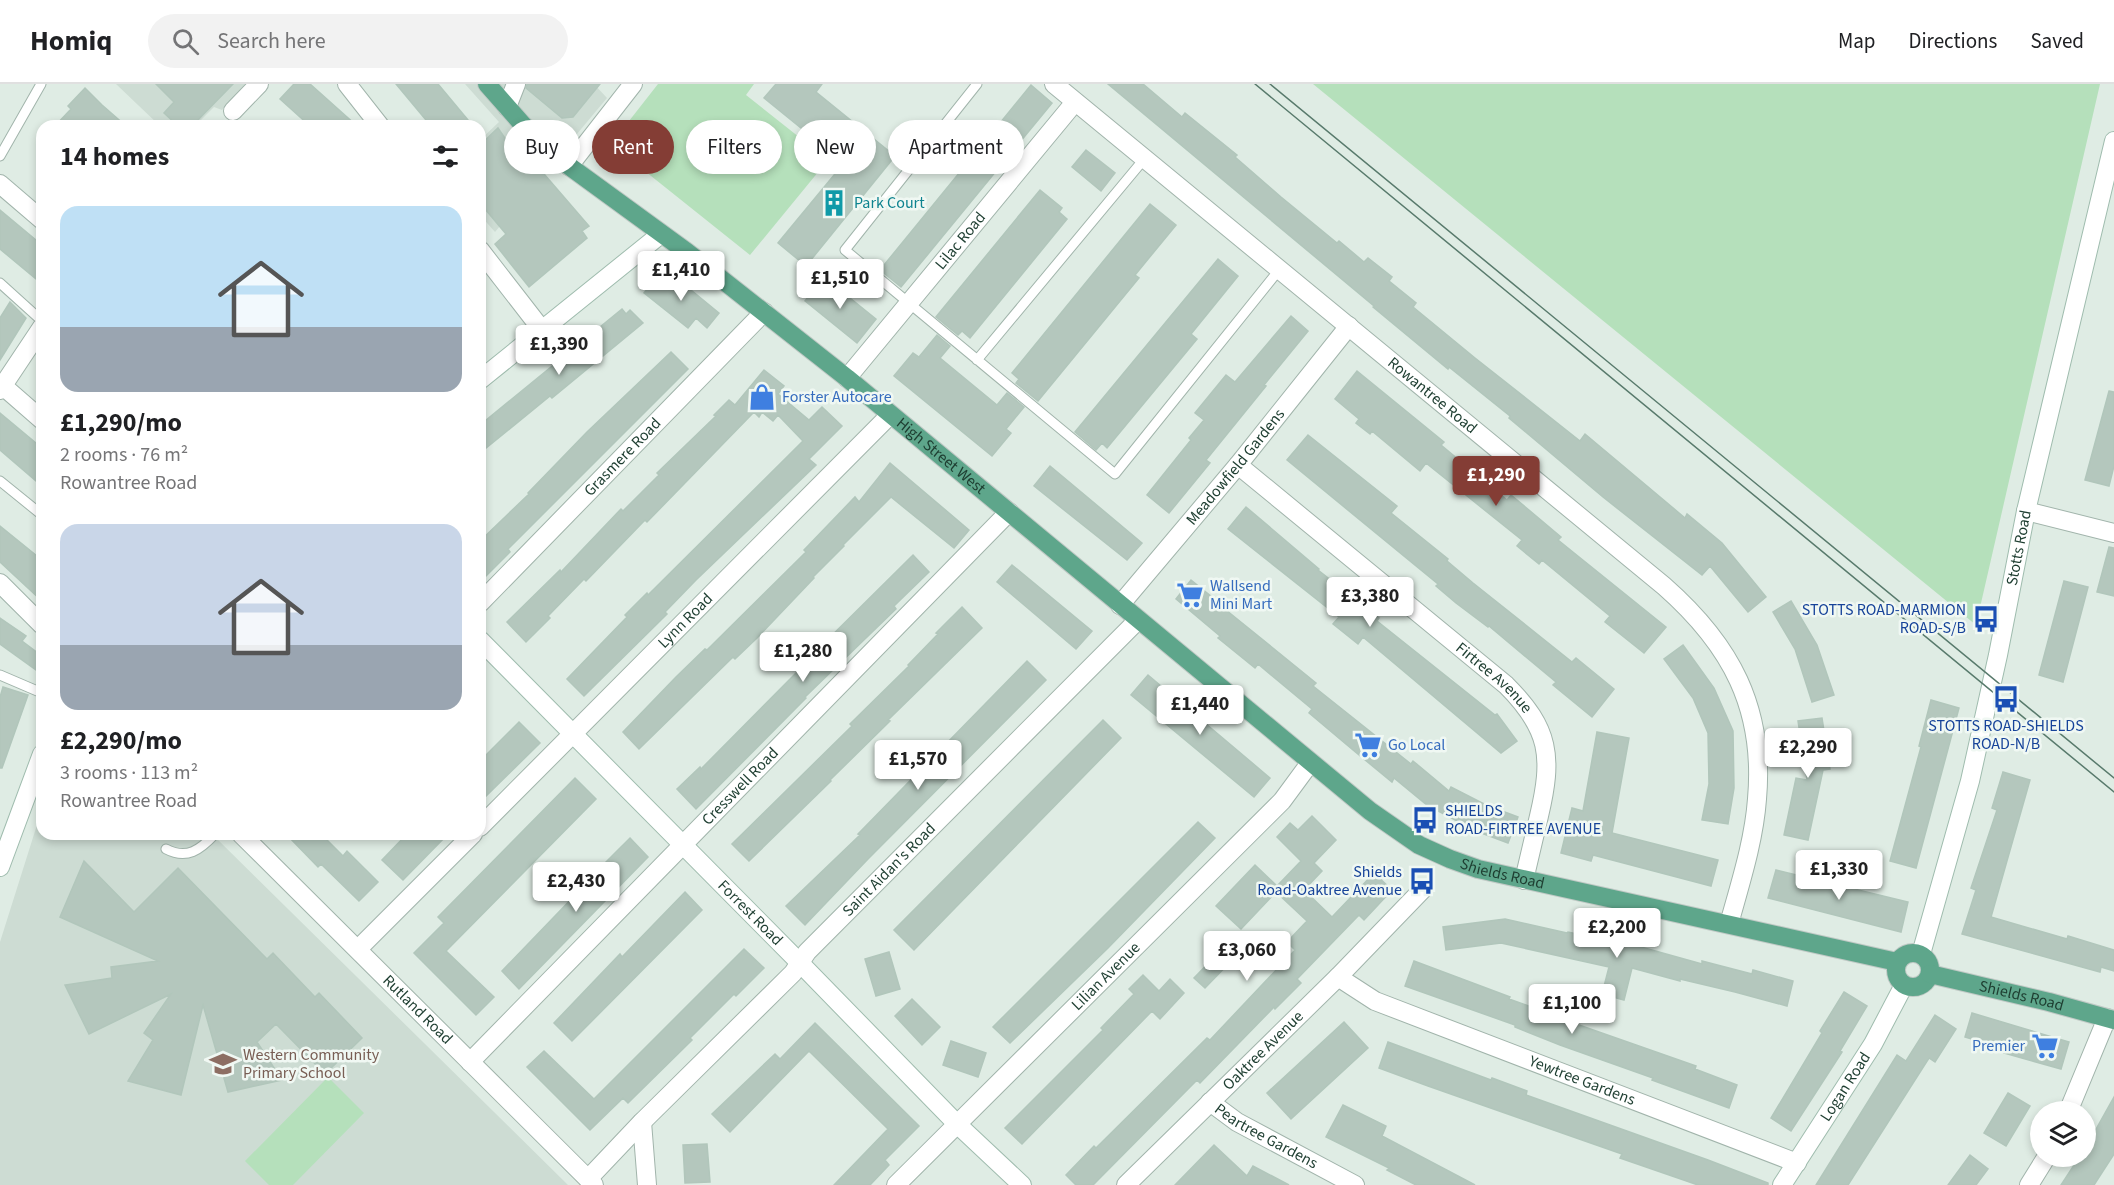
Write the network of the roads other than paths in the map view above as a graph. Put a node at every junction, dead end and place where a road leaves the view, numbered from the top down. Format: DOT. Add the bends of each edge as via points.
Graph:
graph roads {
  1 [pos="41,84"];
  2 [pos="259,84"];
  3 [pos="347,84"];
  4 [pos="487,84"];
  5 [pos="516,84"];
  6 [pos="633,84"];
  7 [pos="977,84"];
  8 [pos="1054,84"];
  9 [pos="1075,102"];
  10 [pos="507,107"];
  11 [pos="233,111"];
  12 [pos="376,120"];
  13 [pos="519,120"];
  14 [pos="2114,141"];
  15 [pos="580,152"];
  16 [pos="0,156"];
  17 [pos="1145,158"];
  18 [pos="580,174"];
  19 [pos="0,184"];
  20 [pos="36,215"];
  21 [pos="661,234"];
  22 [pos="486,258"];
  23 [pos="1279,270"];
  24 [pos="0,283"];
  25 [pos="909,303"];
  26 [pos="764,312"];
  27 [pos="36,316"];
  28 [pos="1349,326"];
  29 [pos="542,330"];
  30 [pos="36,336"];
  31 [pos="977,360"];
  32 [pos="486,375"];
  33 [pos="847,378"];
  34 [pos="1,388"];
  35 [pos="36,415"];
  36 [pos="890,415"];
  37 [pos="1238,465"];
  38 [pos="0,481"];
  39 [pos="36,510"];
  40 [pos="2026,511"];
  41 [pos="1010,512"];
  42 [pos="2114,533"];
  43 [pos="0,583"];
  44 [pos="486,597"];
  45 [pos="1120,605"];
  46 [pos="36,619"];
  47 [pos="1138,620"];
  48 [pos="486,646"];
  49 [pos="0,675"];
  50 [pos="36,690"];
  51 [pos="573,734"];
  52 [pos="1310,763"];
  53 [pos="36,770"];
  54 [pos="486,821"];
  55 [pos="209,840"];
  56 [pos="247,840"];
  57 [pos="467,840"];
  58 [pos="683,845"];
  59 [pos="165,849"];
  60 [pos="0,867"];
  61 [pos="1524,880"];
  62 [pos="1423,889"];
  63 [pos="1729,924"];
  64 [pos="358,949"];
  65 [pos="1921,954"];
  66 [pos="1897,962"];
  67 [pos="800,963"];
  68 [pos="1930,974"];
  69 [pos="1338,977"];
  70 [pos="1904,985"];
  71 [pos="2110,1019"];
  72 [pos="470,1062"];
  73 [pos="2073,1101"];
  74 [pos="1210,1102"];
  75 [pos="642,1122"];
  76 [pos="957,1124"];
  77 [pos="1797,1163"];
  78 [pos="2040,1167"];
  79 [pos="591,1182"];
  80 [pos="647,1185"];
  81 [pos="896,1185"];
  82 [pos="1022,1185"];
  83 [pos="1126,1185"];
  84 [pos="1355,1185"];
  85 [pos="1782,1185"];
  86 [pos="2029,1185"];
  1 -- 16 [label="lane"];
  2 -- 11 [label="street"];
  3 -- 12 [label="street"];
  4 -- 10 [label="main road, High Street West"];
  5 -- 10 [label="street"];
  6 -- 15 [label="street"];
  7 -- 25 [label="lane" via="845,250"];
  8 -- 9 [label="street, Rowantree Road"];
  9 -- 17 [label="street, Rowantree Road"];
  9 -- 25 [label="street, Lilac Road"];
  10 -- 13 [label="main road, High Street West"];
  14 -- 40 [label="street, Stotts Road"];
  17 -- 23 [label="street, Rowantree Road"];
  17 -- 31 [label="lane"];
  18 -- 21 [label="main road, High Street West"];
  19 -- 20 [label="street"];
  21 -- 26 [label="main road, High Street West"];
  21 -- 29 [label="street"];
  22 -- 29 [label="street"];
  23 -- 28 [label="street, Rowantree Road"];
  23 -- 31 [label="lane" via="1115,474"];
  24 -- 27 [label="lane"];
  25 -- 31 [label="lane"];
  25 -- 33 [label="street, Lilac Road"];
  26 -- 33 [label="main road, High Street West"];
  26 -- 44 [label="street, Grasmere Road"];
  28 -- 37 [label="street, Meadowfield Gardens"];
  28 -- 63 [label="street, Rowantree Road" via="1664,586 1690,609 1730,662 1746,696 1758,769 1754,825"];
  29 -- 32 [label="street"];
  30 -- 34 [label="street"];
  33 -- 36 [label="main road, High Street West"];
  34 -- 35 [label="street"];
  36 -- 41 [label="main road, High Street West"];
  36 -- 51 [label="street, Lynn Road"];
  37 -- 45 [label="street, Meadowfield Gardens"];
  37 -- 61 [label="street, Firtree Avenue" via="1506,685 1530,712 1544,742 1548,772"];
  38 -- 39 [label="lane"];
  40 -- 42 [label="street"];
  40 -- 65 [label="street, Stotts Road" via="1970,781"];
  41 -- 45 [label="main road, High Street West"];
  41 -- 58 [label="street, Cresswell Road"];
  43 -- 46 [label="street"];
  45 -- 47 [label="main road, High Street West"];
  47 -- 52 [label="main road, High Street West"];
  47 -- 67 [label="street, Saint Aidan's Road"];
  48 -- 51 [label="street, Forrest Road"];
  49 -- 50 [label="lane"];
  51 -- 54 [label="street, Lynn Road"];
  51 -- 58 [label="street, Forrest Road"];
  52 -- 61 [label="main road, Shields Road" via="1419,845 1478,869"];
  52 -- 76 [label="street, Lilian Avenue" via="1282,801"];
  53 -- 60 [label="street"];
  55 -- 59 [label="lane" via="199,849 182,855"];
  56 -- 64 [label="street, Rutland Road"];
  57 -- 64 [label="street"];
  58 -- 67 [label="street, Forrest Road"];
  58 -- 72 [label="street, Cresswell Road"];
  61 -- 63 [label="main road, Shields Road"];
  62 -- 69 [label="street, Oaktree Avenue"];
  63 -- 66 [label="main road, Shields Road"];
  64 -- 72 [label="street, Rutland Road"];
  65 -- 66 [label="main road" via="1909,953"];
  65 -- 68 [label="main road" via="1929,964"];
  66 -- 70 [label="main road" via="1896,975"];
  67 -- 75 [label="street, Saint Aidan's Road"];
  67 -- 76 [label="street, Forrest Road"];
  68 -- 70 [label="main road" via="1920,985"];
  68 -- 71 [label="main road, Shields Road"];
  69 -- 74 [label="street, Oaktree Avenue"];
  69 -- 77 [label="street, Yewtree Gardens" via="1375,1001"];
  70 -- 77 [label="street, Logan Road" via="1873,1044"];
  71 -- 73 [label="street"];
  72 -- 79 [label="street, Rutland Road"];
  74 -- 83 [label="street, Oaktree Avenue"];
  74 -- 84 [label="street, Peartree Gardens" via="1237,1122"];
  75 -- 79 [label="street, Saint Aidan's Road"];
  75 -- 80 [label="street"];
  76 -- 81 [label="street, Lilian Avenue"];
  76 -- 82 [label="street, Forrest Road"];
  77 -- 85 [label="street, Logan Road"];
  78 -- 86 [label="street"];
}
